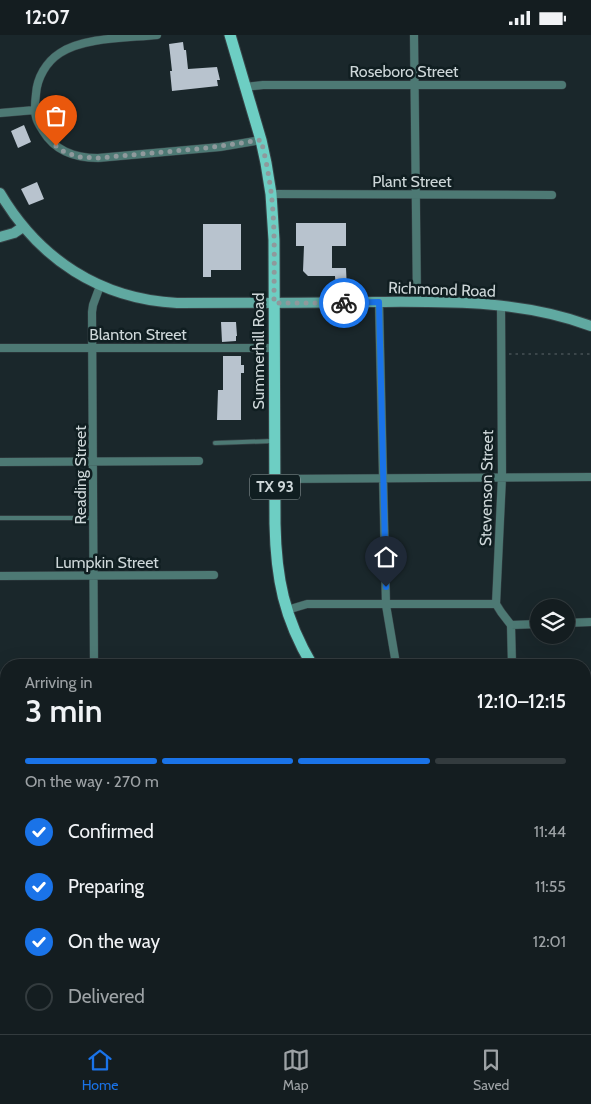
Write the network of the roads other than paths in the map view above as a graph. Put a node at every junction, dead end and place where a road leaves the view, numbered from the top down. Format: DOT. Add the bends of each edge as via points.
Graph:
graph roads {
  1 [pos="157,35"];
  2 [pos="230,35"];
  3 [pos="414,35"];
  4 [pos="415,85"];
  5 [pos="562,85"];
  6 [pos="245,87"];
  7 [pos="35,110"];
  8 [pos="0,113"];
  9 [pos="261,140"];
  10 [pos="0,193"];
  11 [pos="271,194"];
  12 [pos="416,194"];
  13 [pos="552,195"];
  14 [pos="23,227"];
  15 [pos="0,237"];
  16 [pos="100,286"];
  17 [pos="417,301"];
  18 [pos="379,302"];
  19 [pos="274,303"];
  20 [pos="501,306"];
  21 [pos="591,326"];
  22 [pos="92,347"];
  23 [pos="0,348"];
  24 [pos="275,348"];
  25 [pos="275,441"];
  26 [pos="215,443"];
  27 [pos="94,461"];
  28 [pos="199,461"];
  29 [pos="0,462"];
  30 [pos="502,477"];
  31 [pos="591,477"];
  32 [pos="382,478"];
  33 [pos="274,479"];
  34 [pos="0,518"];
  35 [pos="94,518"];
  36 [pos="214,575"];
  37 [pos="0,576"];
  38 [pos="94,576"];
  39 [pos="496,604"];
  40 [pos="386,605"];
  41 [pos="287,610"];
  42 [pos="575,623"];
  43 [pos="591,623"];
  44 [pos="530,624"];
  45 [pos="511,625"];
  46 [pos="94,659"];
  47 [pos="309,659"];
  48 [pos="395,659"];
  49 [pos="512,659"];
  1 -- 7 [label="street" via="93,42 59,54 41,75"];
  2 -- 6 [label="main road, Summerhill Road / TX 93"];
  3 -- 4 [label="street"];
  4 -- 5 [label="street, Roseboro Street"];
  4 -- 6 [label="street, Roseboro Street"];
  4 -- 12 [label="street"];
  6 -- 9 [label="main road, Summerhill Road / TX 93"];
  7 -- 8 [label="street"];
  7 -- 9 [label="street" via="44,134 56,146 70,154 88,158"];
  9 -- 11 [label="main road, Summerhill Road / TX 93"];
  10 -- 14 [label="street, Richmond Road"];
  11 -- 12 [label="street, Plant Street"];
  11 -- 19 [label="main road, Summerhill Road / TX 93"];
  12 -- 13 [label="street, Plant Street"];
  12 -- 17 [label="street"];
  14 -- 15 [label="street"];
  14 -- 16 [label="street, Richmond Road" via="52,256"];
  16 -- 19 [label="street, Richmond Road" via="167,303"];
  16 -- 22 [label="street, Reading Street" via="93,305"];
  17 -- 18 [label="street, Richmond Road"];
  17 -- 20 [label="street, Richmond Road"];
  18 -- 19 [label="street, Richmond Road"];
  18 -- 32 [label="street"];
  19 -- 24 [label="main road, Summerhill Road / TX 93"];
  20 -- 21 [label="street, Richmond Road" via="542,312"];
  20 -- 30 [label="street, Stevenson Street"];
  22 -- 23 [label="street, Blanton Street"];
  22 -- 24 [label="street, Blanton Street"];
  22 -- 27 [label="street, Reading Street"];
  24 -- 25 [label="main road, Summerhill Road / TX 93"];
  25 -- 26 [label="lane"];
  25 -- 33 [label="main road, Summerhill Road / TX 93"];
  27 -- 28 [label="street"];
  27 -- 29 [label="street"];
  27 -- 35 [label="street, Reading Street"];
  30 -- 31 [label="street"];
  30 -- 32 [label="street"];
  30 -- 39 [label="street, Stevenson Street"];
  32 -- 33 [label="street"];
  32 -- 40 [label="street"];
  33 -- 41 [label="main road, Summerhill Road / TX 93" via="276,555"];
  34 -- 35 [label="lane"];
  35 -- 38 [label="street, Reading Street"];
  36 -- 38 [label="street, Lumpkin Street"];
  37 -- 38 [label="street, Lumpkin Street"];
  38 -- 46 [label="street, Reading Street"];
  39 -- 40 [label="street"];
  39 -- 45 [label="street"];
  40 -- 41 [label="street" via="307,604"];
  40 -- 48 [label="street"];
  41 -- 47 [label="main road, Summerhill Road / TX 93"];
  42 -- 43 [label="street"];
  44 -- 45 [label="street"];
  45 -- 49 [label="street"];
}
